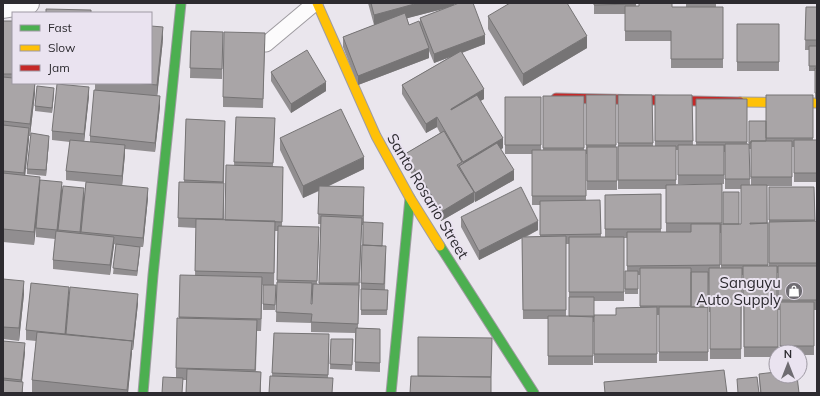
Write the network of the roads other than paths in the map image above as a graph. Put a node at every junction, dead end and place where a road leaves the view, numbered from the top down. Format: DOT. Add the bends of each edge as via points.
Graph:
graph roads {
  1 [pos="28,3"];
  2 [pos="181,3"];
  3 [pos="316,3"];
  4 [pos="3,7"];
  5 [pos="266,44"];
  6 [pos="556,98"];
  7 [pos="817,104"];
  8 [pos="410,198"];
  9 [pos="143,393"];
  10 [pos="391,393"];
  11 [pos="534,393"];
  1 -- 4 [label="street"];
  2 -- 9 [label="street"];
  3 -- 5 [label="lane"];
  3 -- 8 [label="street, Santo Rosario Street" via="376,136"];
  6 -- 7 [label="street"];
  8 -- 10 [label="street"];
  8 -- 11 [label="street, Santo Rosario Street"];
}
